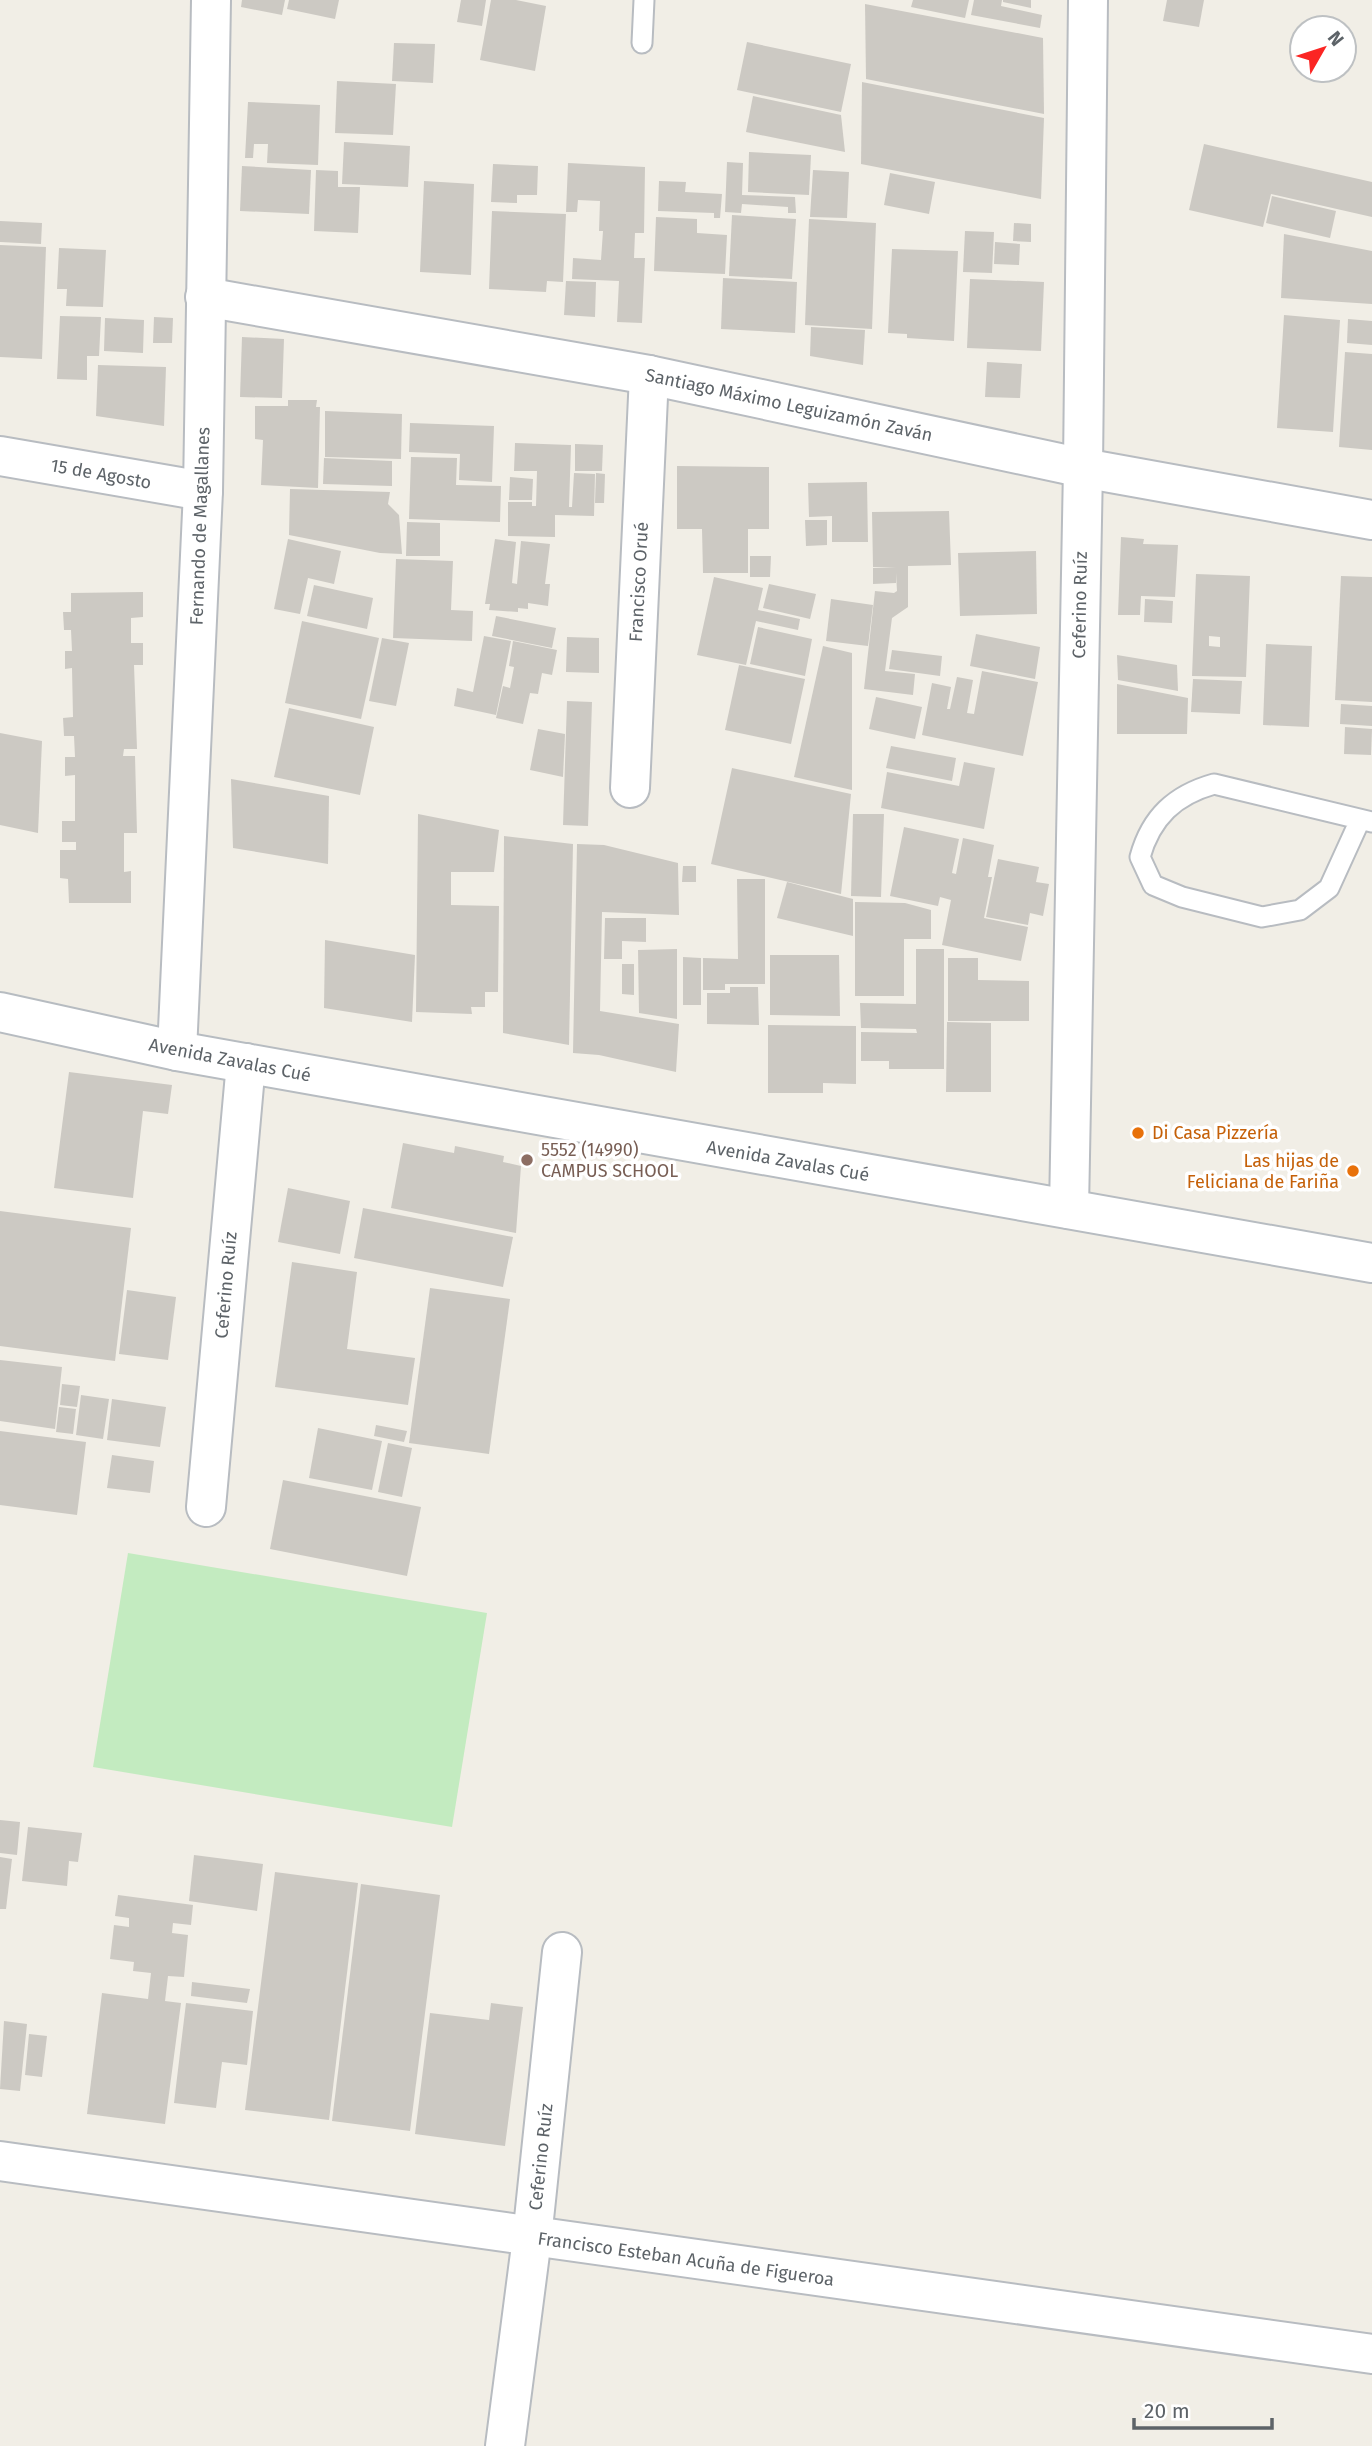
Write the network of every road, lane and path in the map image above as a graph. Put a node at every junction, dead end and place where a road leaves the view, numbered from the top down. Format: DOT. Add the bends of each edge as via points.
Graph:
graph roads {
  1 [pos="211,0"];
  2 [pos="644,0"];
  3 [pos="1088,0"];
  4 [pos="642,43"];
  5 [pos="205,297"];
  6 [pos="649,375"];
  7 [pos="0,456"];
  8 [pos="1083,468"];
  9 [pos="203,492"];
  10 [pos="1372,520"];
  11 [pos="630,788"];
  12 [pos="1366,821"];
  13 [pos="0,1012"];
  14 [pos="177,1051"];
  15 [pos="246,1063"];
  16 [pos="1069,1209"];
  17 [pos="1372,1263"];
  18 [pos="206,1507"];
  19 [pos="562,1952"];
  20 [pos="0,2161"];
  21 [pos="532,2238"];
  22 [pos="1372,2354"];
  23 [pos="505,2446"];
  1 -- 5 [label="street, Fernando de Magallanes"];
  2 -- 4 [label="lane"];
  3 -- 8 [label="street, Ceferino Ruíz"];
  5 -- 6 [label="street, Santiago Máximo Leguizamón Zaván"];
  5 -- 9 [label="street, Fernando de Magallanes"];
  6 -- 8 [label="street, Santiago Máximo Leguizamón Zaván"];
  6 -- 11 [label="street, Francisco Orué"];
  7 -- 9 [label="street, 15 de Agosto"];
  8 -- 10 [label="street, Santiago Máximo Leguizamón Zaván"];
  8 -- 16 [label="street, Ceferino Ruíz"];
  9 -- 14 [label="street, Fernando de Magallanes"];
  12 -- 12 [label="lane" via="1214,784 1178,799 1146,836 1140,857 1153,885 1262,917 1300,910 1329,888"];
  13 -- 14 [label="street, Avenida Zavalas Cué"];
  14 -- 15 [label="street, Avenida Zavalas Cué"];
  15 -- 16 [label="street, Avenida Zavalas Cué"];
  15 -- 18 [label="street, Ceferino Ruíz"];
  16 -- 17 [label="street, Avenida Zavalas Cué"];
  19 -- 21 [label="street, Ceferino Ruíz"];
  20 -- 21 [label="street, Francisco Esteban Acuña de Figueroa"];
  21 -- 22 [label="street, Francisco Esteban Acuña de Figueroa"];
  21 -- 23 [label="street, Ceferino Ruíz"];
}
